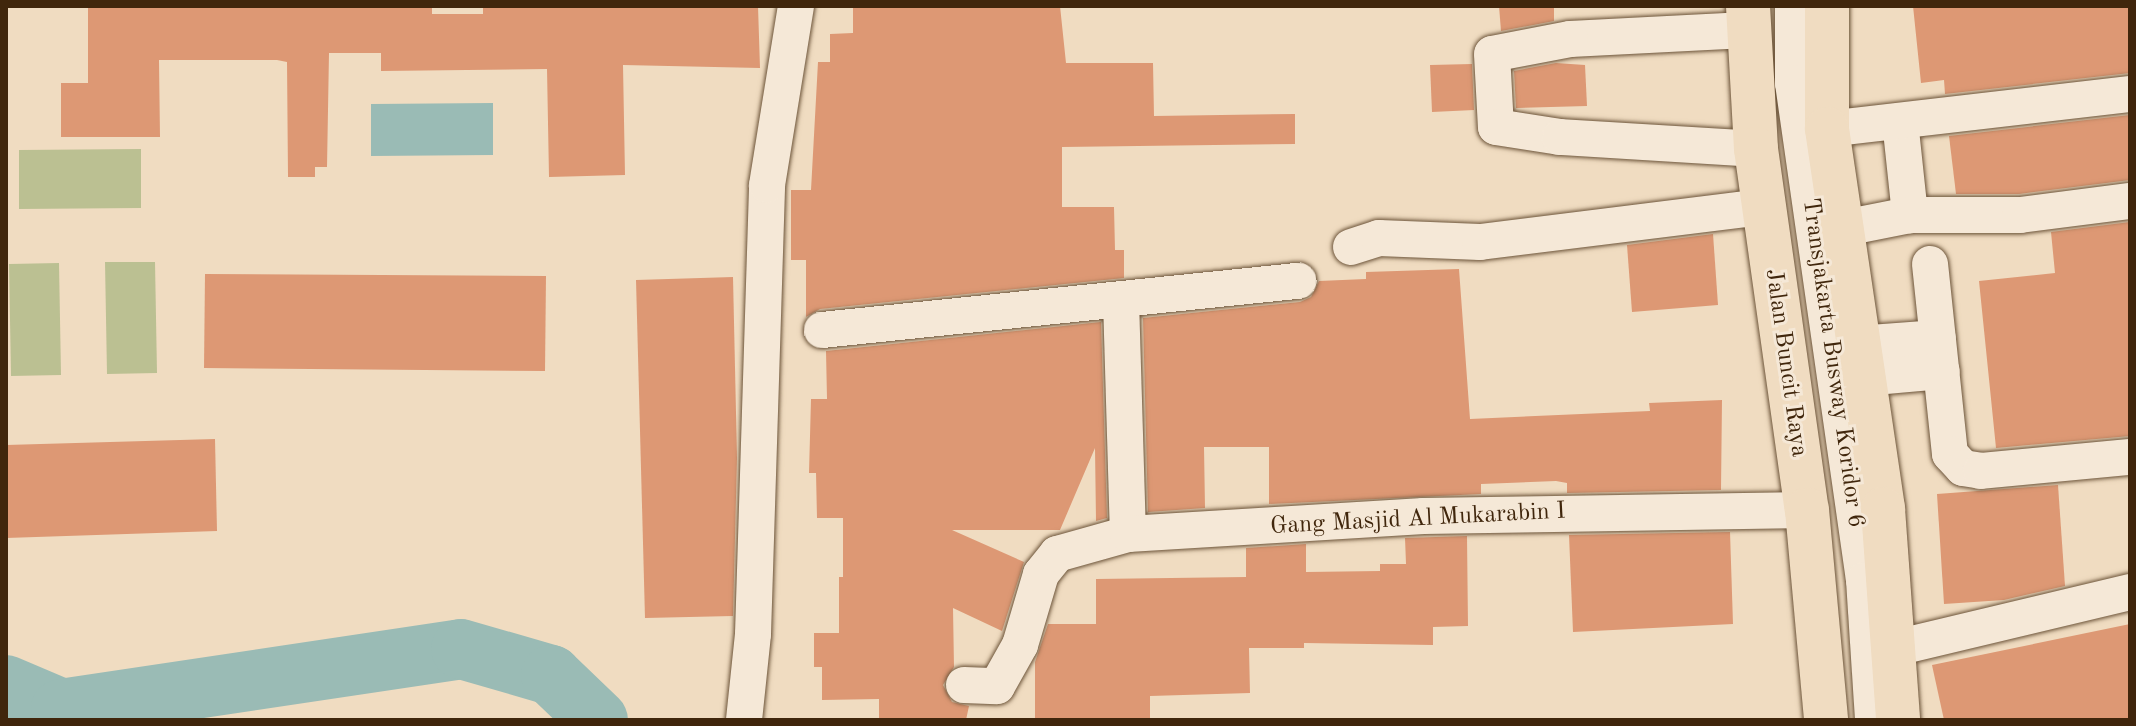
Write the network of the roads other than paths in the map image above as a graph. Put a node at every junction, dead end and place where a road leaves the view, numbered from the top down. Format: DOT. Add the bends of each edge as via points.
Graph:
graph roads {
  1 [pos="796,6"];
  2 [pos="1793,6"];
  3 [pos="1827,6"];
  4 [pos="1756,14"];
  5 [pos="2130,94"];
  6 [pos="1900,121"];
  7 [pos="1827,129"];
  8 [pos="1756,149"];
  9 [pos="2130,201"];
  10 [pos="1763,207"];
  11 [pos="1910,215"];
  12 [pos="1839,229"];
  13 [pos="1351,247"];
  14 [pos="1930,264"];
  15 [pos="1298,281"];
  16 [pos="1121,300"];
  17 [pos="822,330"];
  18 [pos="1940,354"];
  19 [pos="1860,361"];
  20 [pos="2130,457"];
  21 [pos="1807,510"];
  22 [pos="1128,534"];
  23 [pos="2130,592"];
  24 [pos="1895,648"];
  25 [pos="964,685"];
  26 [pos="744,720"];
  27 [pos="1826,720"];
  28 [pos="1852,720"];
  29 [pos="1873,720"];
  30 [pos="1898,720"];
  1 -- 26 [label="street" via="767,185 756,558"];
  2 -- 29 [label="street, Transjakarta Busway Koridor 6" via="1793,83 1864,580"];
  3 -- 7 [label="main road"];
  4 -- 8 [label="main road, Jalan Buncit Raya"];
  4 -- 8 [label="street" via="1492,54 1496,127 1560,137"];
  4 -- 28 [label="street, Transjakarta Busway Koridor 6" via="1778,119 1840,548"];
  5 -- 6 [label="street"];
  6 -- 7 [label="street"];
  6 -- 11 [label="street"];
  7 -- 12 [label="main road"];
  8 -- 10 [label="main road, Jalan Buncit Raya"];
  9 -- 11 [label="street" via="2020,215"];
  10 -- 13 [label="street" via="1480,242 1379,238"];
  10 -- 21 [label="main road, Jalan Buncit Raya"];
  11 -- 12 [label="street"];
  12 -- 19 [label="main road"];
  14 -- 18 [label="street"];
  15 -- 16 [label="street"];
  16 -- 17 [label="street"];
  16 -- 22 [label="street"];
  18 -- 19 [label="street"];
  18 -- 20 [label="street" via="1950,454 1963,468 1981,471"];
  19 -- 24 [label="main road" via="1883,509"];
  21 -- 22 [label="street, Gang Masjid Al Mukarabin I" via="1423,516"];
  21 -- 27 [label="main road, Jalan Buncit Raya"];
  22 -- 25 [label="street, Gang Masjid Al Mukarabin I" via="1057,554 1041,574 1020,645 997,686"];
  23 -- 24 [label="street"];
  24 -- 30 [label="main road"];
}
